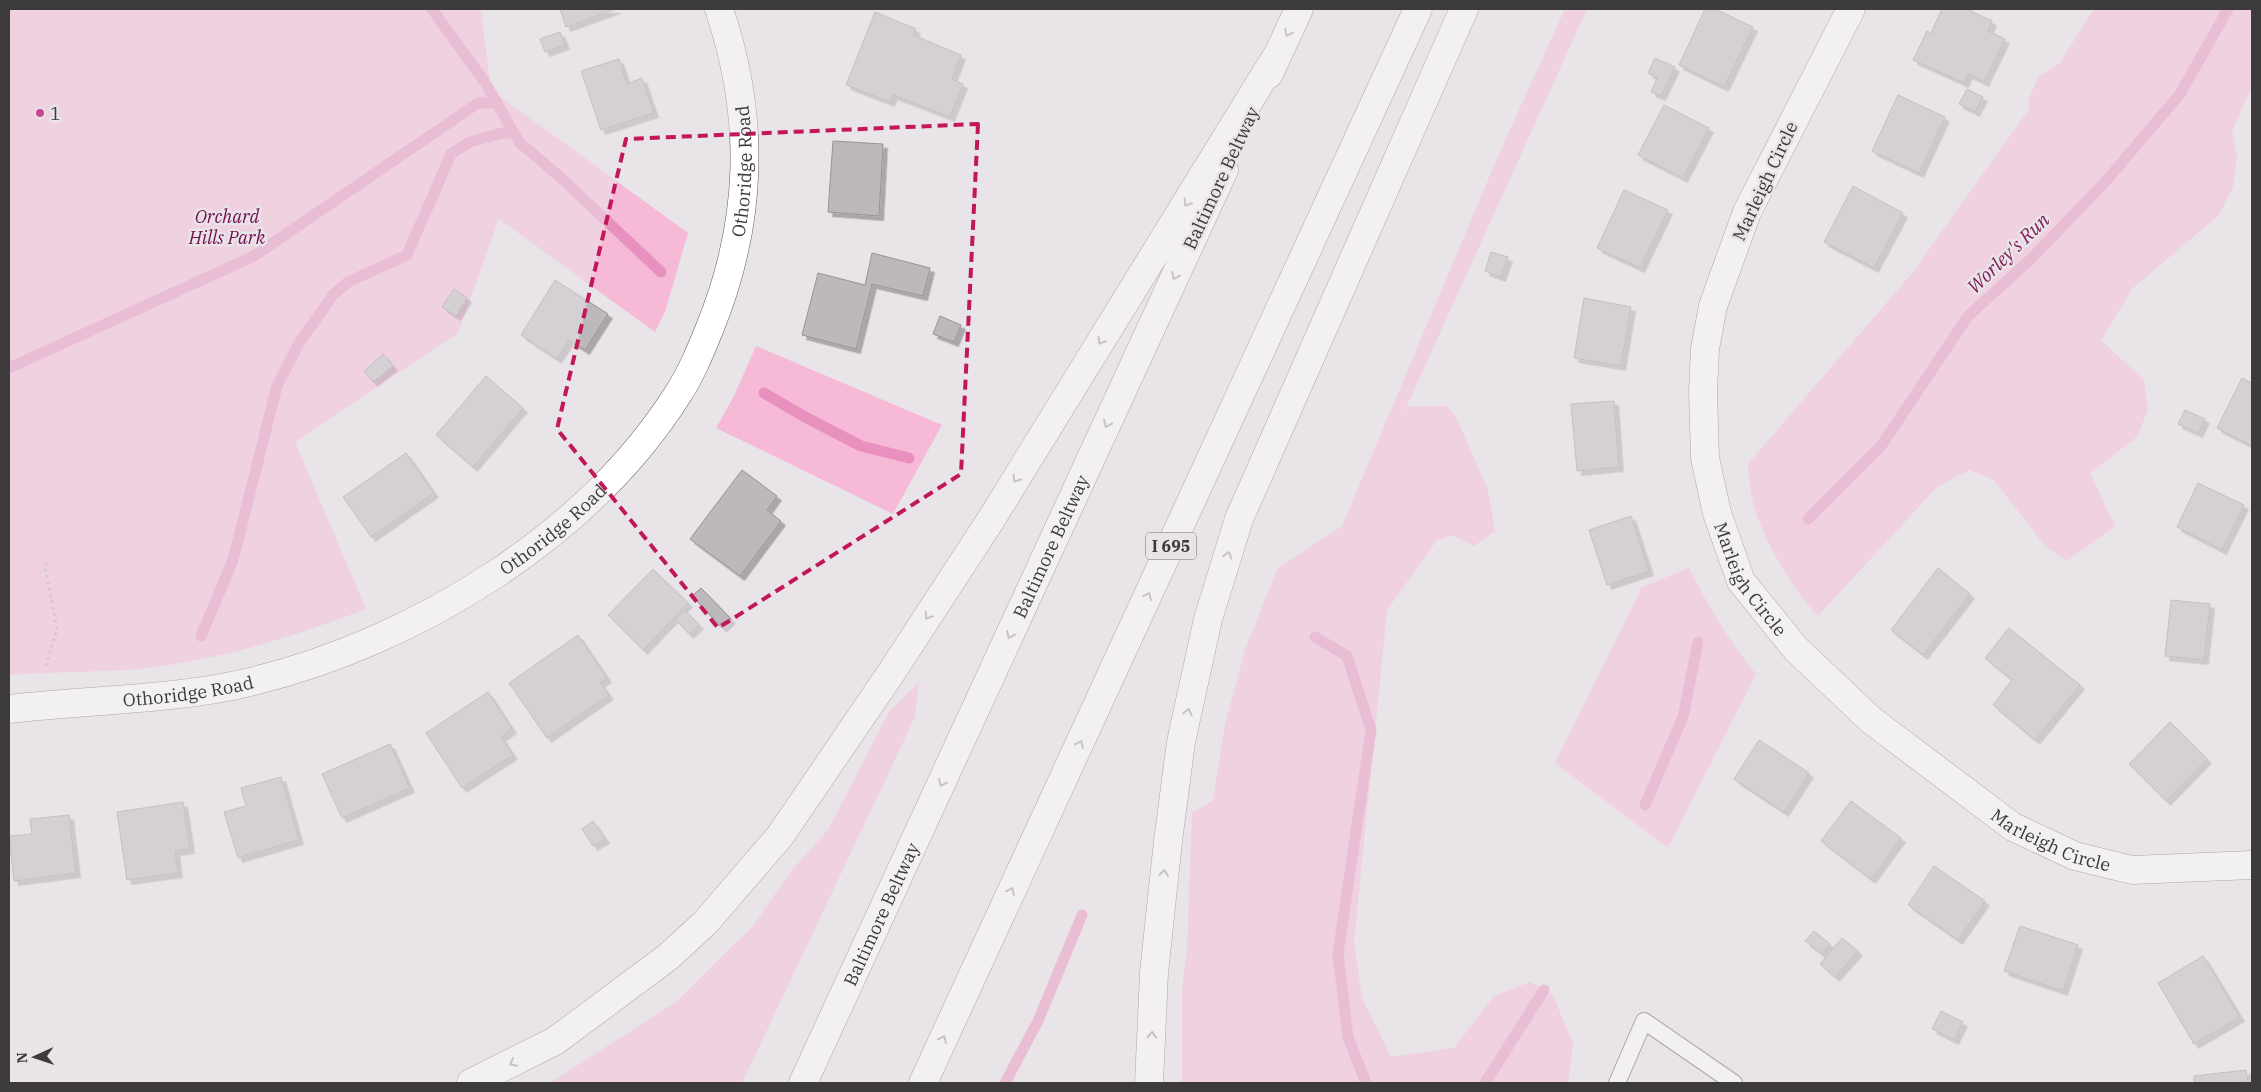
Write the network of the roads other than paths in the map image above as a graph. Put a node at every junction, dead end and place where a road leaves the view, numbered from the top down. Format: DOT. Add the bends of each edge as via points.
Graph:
graph roads {
  1 [pos="719,9"];
  2 [pos="1299,9"];
  3 [pos="1418,9"];
  4 [pos="1464,9"];
  5 [pos="1851,9"];
  6 [pos="1276,57"];
  7 [pos="9,709"];
  8 [pos="2252,865"];
  9 [pos="471,1083"];
  10 [pos="803,1083"];
  11 [pos="923,1083"];
  12 [pos="1149,1083"];
  13 [pos="1617,1083"];
  14 [pos="1734,1083"];
  1 -- 7 [label="main road, Othoridge Road" via="735,60 746,146 743,202 732,264 701,350 680,392 653,431 617,473 539,541 454,600 310,664 255,681 209,690"];
  2 -- 6 [label="main road, Baltimore Beltway, one-way"];
  11 -- 3 [label="main road, I 695, one-way"];
  12 -- 4 [label="main road, one-way" via="1154,973 1168,842 1181,742 1208,619 1239,519"];
  5 -- 8 [label="main road, Marleigh Circle" via="1747,212 1713,306 1705,349 1705,458 1717,513 1741,582 1796,649 1871,720 2013,827 2075,856 2132,870"];
  6 -- 9 [label="main road, one-way" via="992,518 780,836 705,923 668,957 555,1041"];
  6 -- 10 [label="main road, Baltimore Beltway, one-way"];
  13 -- 14 [label="lane" via="1644,1021"];
}
